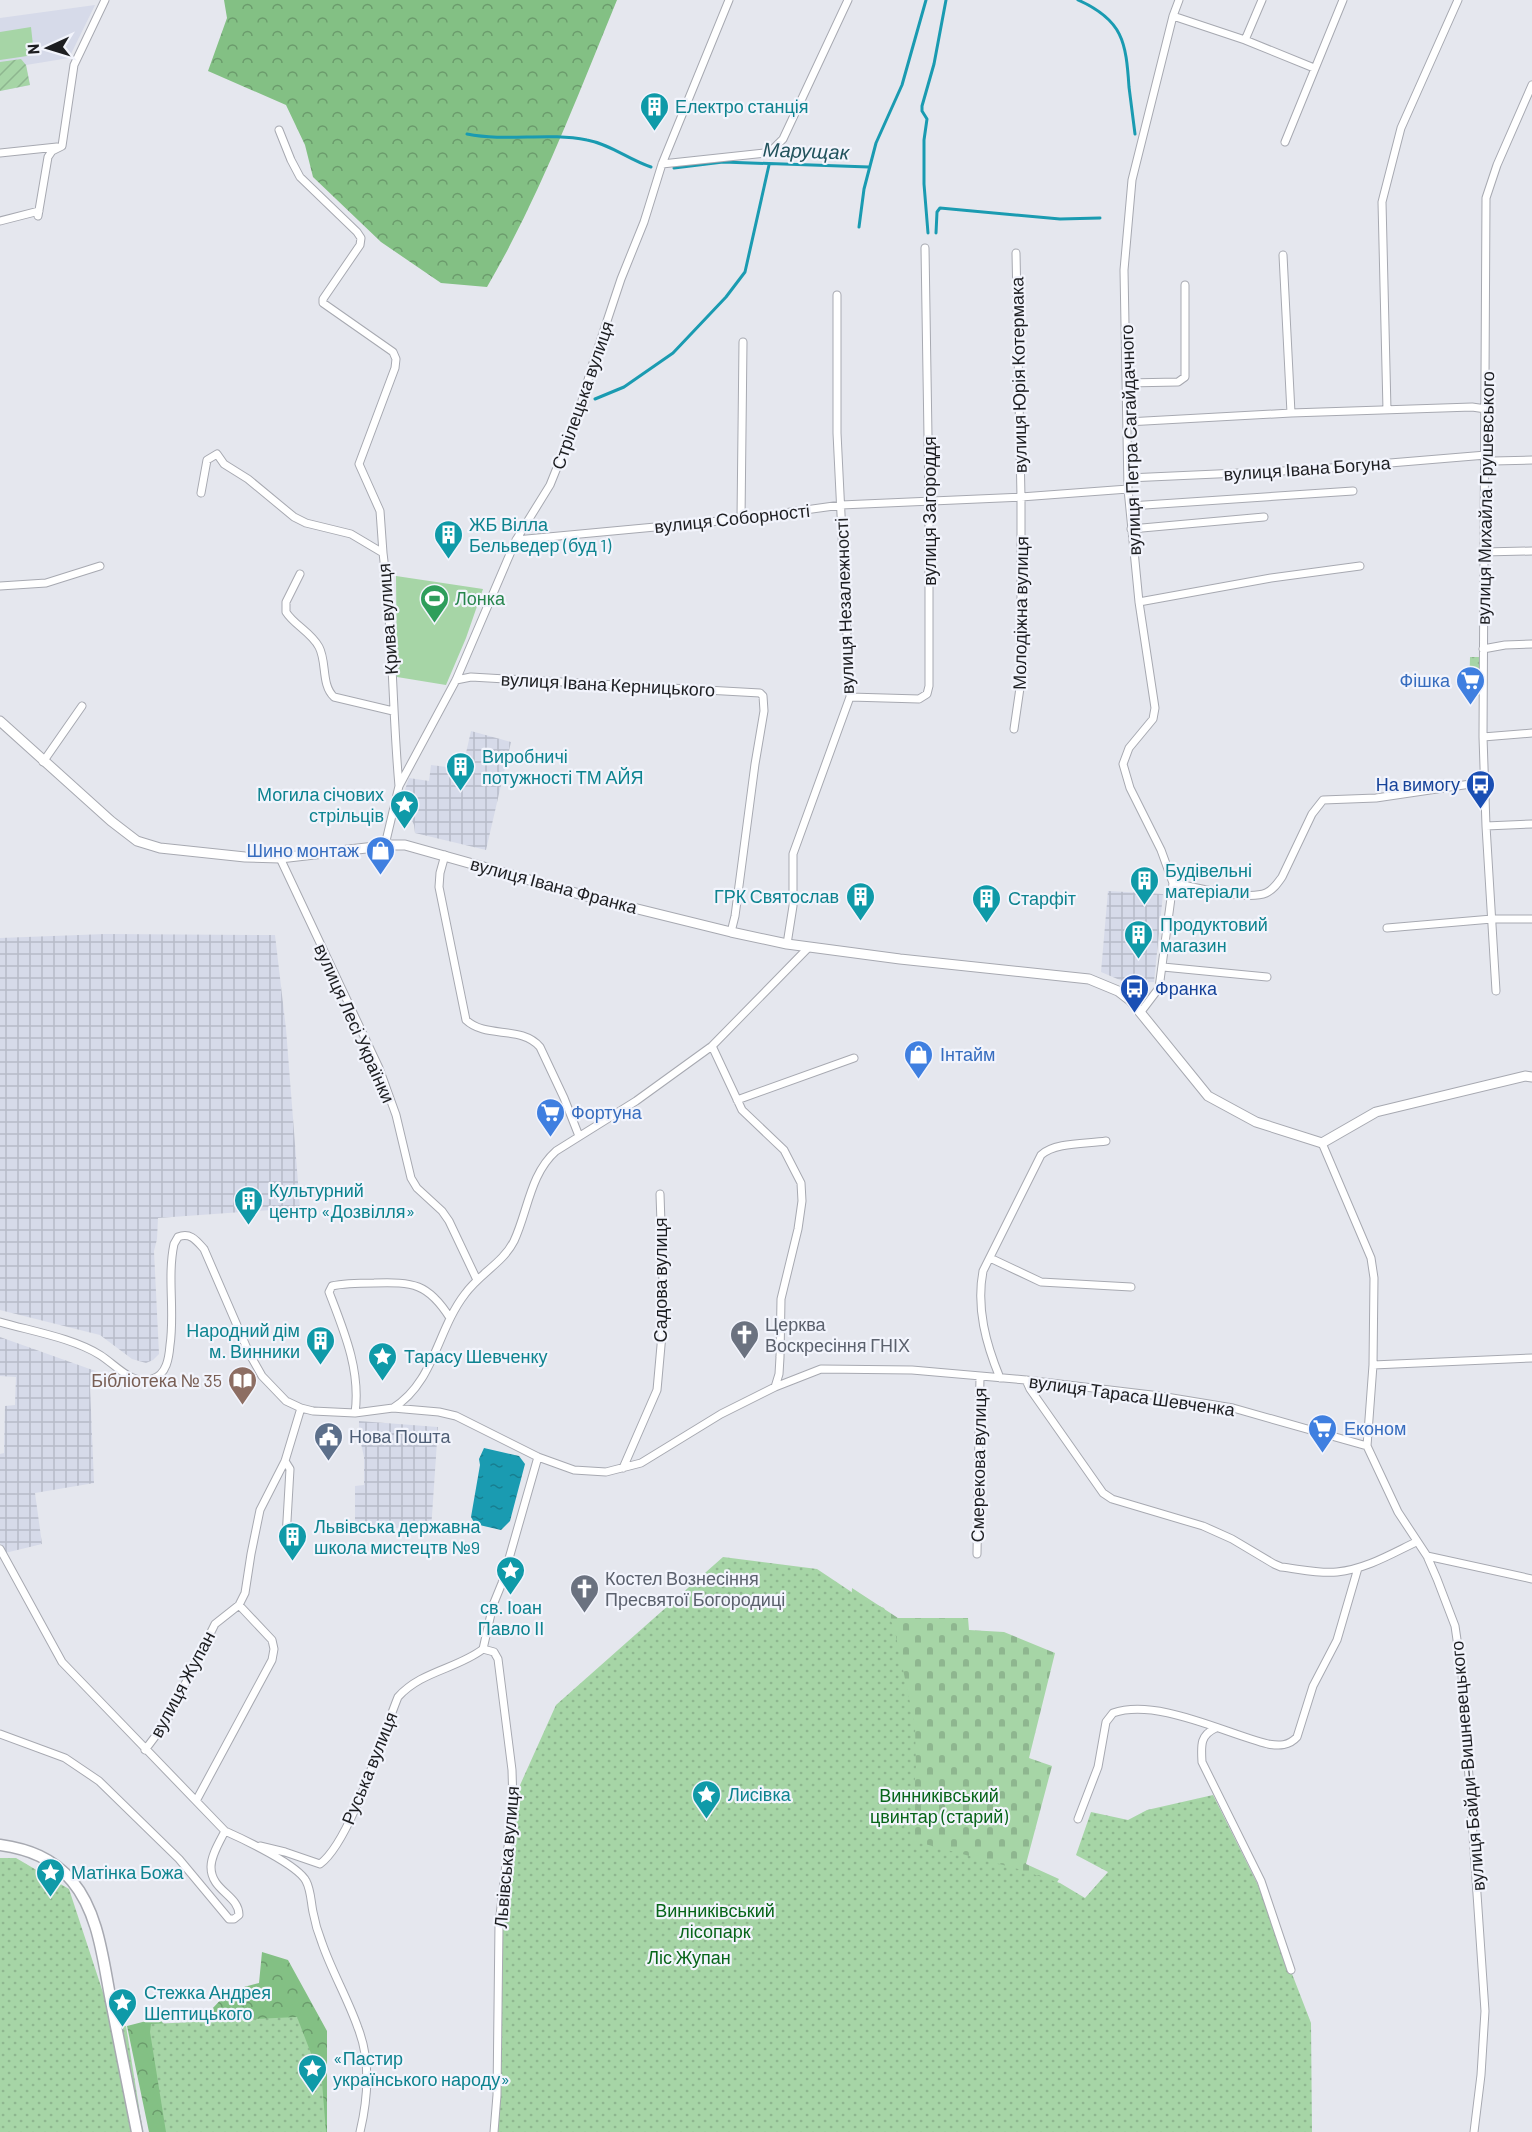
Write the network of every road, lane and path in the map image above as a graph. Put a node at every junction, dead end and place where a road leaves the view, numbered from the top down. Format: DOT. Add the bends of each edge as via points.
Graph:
graph roads {
  1 [pos="105,0"];
  2 [pos="729,0"];
  3 [pos="848,0"];
  4 [pos="1179,0"];
  5 [pos="1262,0"];
  6 [pos="1342,0"];
  7 [pos="1458,0"];
  8 [pos="1173,16"];
  9 [pos="1245,40"];
  10 [pos="1314,68"];
  11 [pos="1532,85"];
  12 [pos="279,130"];
  13 [pos="1285,142"];
  14 [pos="62,146"];
  15 [pos="0,153"];
  16 [pos="662,164"];
  17 [pos="0,221"];
  18 [pos="925,248"];
  19 [pos="1016,253"];
  20 [pos="1282,255"];
  21 [pos="1185,285"];
  22 [pos="837,295"];
  23 [pos="743,342"];
  24 [pos="1126,383"];
  25 [pos="1486,409"];
  26 [pos="1388,411"];
  27 [pos="1290,413"];
  28 [pos="1127,422"];
  29 [pos="1486,459"];
  30 [pos="1532,460"];
  31 [pos="1128,478"];
  32 [pos="1128,489"];
  33 [pos="1353,491"];
  34 [pos="201,493"];
  35 [pos="1021,497"];
  36 [pos="930,500"];
  37 [pos="842,505"];
  38 [pos="1130,506"];
  39 [pos="1264,517"];
  40 [pos="741,519"];
  41 [pos="1131,529"];
  42 [pos="516,540"];
  43 [pos="1532,551"];
  44 [pos="1483,552"];
  45 [pos="383,553"];
  46 [pos="100,566"];
  47 [pos="1360,566"];
  48 [pos="300,573"];
  49 [pos="0,586"];
  50 [pos="1139,602"];
  51 [pos="1532,644"];
  52 [pos="1483,649"];
  53 [pos="456,680"];
  54 [pos="850,697"];
  55 [pos="82,706"];
  56 [pos="393,711"];
  57 [pos="0,721"];
  58 [pos="1014,729"];
  59 [pos="1532,733"];
  60 [pos="1483,737"];
  61 [pos="43,762"];
  62 [pos="1484,782"];
  63 [pos="399,786"];
  64 [pos="1532,824"];
  65 [pos="1486,826"];
  66 [pos="385,845"];
  67 [pos="445,855"];
  68 [pos="280,858"];
  69 [pos="1173,883"];
  70 [pos="1532,919"];
  71 [pos="1492,920"];
  72 [pos="1387,928"];
  73 [pos="731,932"];
  74 [pos="787,944"];
  75 [pos="809,947"];
  76 [pos="1163,967"];
  77 [pos="1268,977"];
  78 [pos="1496,991"];
  79 [pos="1140,1013"];
  80 [pos="712,1046"];
  81 [pos="854,1058"];
  82 [pos="1532,1077"];
  83 [pos="737,1100"];
  84 [pos="579,1136"];
  85 [pos="1106,1142"];
  86 [pos="1322,1143"];
  87 [pos="660,1194"];
  88 [pos="990,1258"];
  89 [pos="477,1280"];
  90 [pos="1131,1287"];
  91 [pos="450,1318"];
  92 [pos="0,1322"];
  93 [pos="1532,1358"];
  94 [pos="1373,1365"];
  95 [pos="980,1376"];
  96 [pos="999,1378"];
  97 [pos="1026,1380"];
  98 [pos="775,1388"];
  99 [pos="301,1408"];
  100 [pos="393,1408"];
  101 [pos="355,1413"];
  102 [pos="1367,1446"];
  103 [pos="538,1457"];
  104 [pos="285,1461"];
  105 [pos="623,1468"];
  106 [pos="286,1538"];
  107 [pos="1416,1542"];
  108 [pos="0,1549"];
  109 [pos="977,1554"];
  110 [pos="1427,1556"];
  111 [pos="1358,1568"];
  112 [pos="1532,1580"];
  113 [pos="239,1605"];
  114 [pos="483,1649"];
  115 [pos="1216,1728"];
  116 [pos="0,1734"];
  117 [pos="145,1750"];
  118 [pos="196,1802"];
  119 [pos="1078,1819"];
  120 [pos="225,1831"];
  121 [pos="0,1845"];
  122 [pos="256,1845"];
  123 [pos="1291,1971"];
  124 [pos="137,2132"];
  125 [pos="360,2132"];
  126 [pos="494,2132"];
  127 [pos="1474,2132"];
  1 -- 14 [label="street" via="74,65"];
  2 -- 16 [label="street, Стрілецька вулиця"];
  3 -- 16 [label="street" via="783,139 773,150"];
  4 -- 8 [label="street, вулиця Петра Сагайдачного"];
  5 -- 9 [label="street"];
  6 -- 10 [label="street"];
  7 -- 26 [label="street" via="1401,128 1382,202"];
  8 -- 9 [label="street"];
  8 -- 24 [label="street, вулиця Петра Сагайдачного" via="1132,180 1124,270"];
  9 -- 10 [label="street"];
  10 -- 13 [label="street"];
  11 -- 25 [label="street, вулиця Михайла Грушевського" via="1486,198"];
  12 -- 45 [label="street" via="300,177 361,238 323,303 395,356 395,368 359,464 380,511"];
  14 -- 15 [label="street"];
  14 -- 17 [label="street" via="48,157 38,214"];
  16 -- 42 [label="street, Стрілецька вулиця" via="577,418 550,485"];
  18 -- 36 [label="street, вулиця Загороддя"];
  19 -- 35 [label="street, вулиця Юрія Котермака"];
  20 -- 27 [label="street"];
  21 -- 24 [label="street" via="1185,377 1178,382"];
  22 -- 37 [label="street, вулиця Незалежності" via="837,433"];
  23 -- 40 [label="street"];
  24 -- 28 [label="street, вулиця Петра Сагайдачного"];
  25 -- 26 [label="street"];
  25 -- 29 [label="street, вулиця Михайла Грушевського"];
  26 -- 27 [label="street"];
  27 -- 28 [label="street"];
  28 -- 31 [label="street, вулиця Петра Сагайдачного"];
  29 -- 30 [label="street, вулиця Івана Богуна"];
  29 -- 31 [label="street, вулиця Івана Богуна"];
  29 -- 44 [label="street, вулиця Михайла Грушевського"];
  31 -- 32 [label="street, вулиця Петра Сагайдачного"];
  32 -- 35 [label="street, вулиця Соборності"];
  32 -- 38 [label="street, вулиця Петра Сагайдачного"];
  33 -- 38 [label="street"];
  34 -- 45 [label="street, Крива вулиця" via="207,460 217,454 224,464 294,517 351,534"];
  35 -- 36 [label="street, вулиця Соборності"];
  35 -- 58 [label="street, Молодіжна вулиця" via="1021,681"];
  36 -- 37 [label="street, вулиця Соборності"];
  36 -- 54 [label="street, вулиця Загороддя" via="927,694 920,699"];
  37 -- 40 [label="street, вулиця Соборності"];
  37 -- 54 [label="street, вулиця Незалежності"];
  38 -- 41 [label="street, вулиця Петра Сагайдачного"];
  39 -- 41 [label="street"];
  40 -- 42 [label="street, вулиця Соборності"];
  41 -- 50 [label="street, вулиця Петра Сагайдачного"];
  42 -- 53 [label="street, Стрілецька вулиця"];
  43 -- 44 [label="street"];
  44 -- 52 [label="street, вулиця Михайла Грушевського"];
  45 -- 56 [label="street, Крива вулиця" via="389,598"];
  46 -- 49 [label="street" via="46,583"];
  47 -- 50 [label="street"];
  48 -- 56 [label="street" via="285,612 319,646 329,692 334,697"];
  50 -- 69 [label="street, вулиця Петра Сагайдачного" via="1155,708 1152,719 1129,747 1123,764"];
  51 -- 52 [label="street"];
  52 -- 60 [label="street, вулиця Михайла Грушевського"];
  53 -- 63 [label="street, Стрілецька вулиця"];
  53 -- 73 [label="street, вулиця Івана Керницького" via="471,677 760,693 765,699 764,711"];
  54 -- 74 [label="street, вулиця Незалежності" via="793,854"];
  55 -- 61 [label="street"];
  56 -- 63 [label="street, Крива вулиця"];
  57 -- 61 [label="street, вулиця Івана Франка"];
  59 -- 60 [label="street"];
  60 -- 62 [label="street, вулиця Михайла Грушевського"];
  61 -- 68 [label="street, вулиця Івана Франка" via="137,841 160,848"];
  62 -- 65 [label="street, вулиця Михайла Грушевського"];
  62 -- 69 [label="street" via="1376,798 1323,801 1312,814 1276,886 1259,895 1244,896"];
  63 -- 66 [label="street, Стрілецька вулиця"];
  64 -- 65 [label="street"];
  65 -- 71 [label="street, вулиця Михайла Грушевського"];
  66 -- 67 [label="street, вулиця Івана Франка" via="405,845"];
  66 -- 68 [label="street, вулиця Івана Франка"];
  67 -- 73 [label="street, вулиця Івана Франка"];
  67 -- 84 [label="street" via="439,887 466,1020 479,1028 527,1036 535,1041"];
  68 -- 89 [label="street, вулиця Лесі Українки" via="379,1068 396,1115 411,1178 449,1221"];
  69 -- 76 [label="street"];
  70 -- 71 [label="street"];
  71 -- 72 [label="street"];
  71 -- 78 [label="street, вулиця Михайла Грушевського"];
  73 -- 74 [label="street, вулиця Івана Франка"];
  74 -- 75 [label="street, вулиця Івана Франка"];
  75 -- 79 [label="street, вулиця Івана Франка" via="1089,979 1118,991"];
  75 -- 80 [label="street"];
  76 -- 77 [label="street"];
  76 -- 79 [label="street" via="1160,988"];
  79 -- 86 [label="street, вулиця Івана Франка" via="1208,1096 1256,1122"];
  80 -- 83 [label="street"];
  80 -- 84 [label="street"];
  81 -- 83 [label="street"];
  82 -- 86 [label="street" via="1376,1112"];
  83 -- 98 [label="street" via="742,1110 784,1150 801,1184 798,1229 781,1299 779,1374"];
  84 -- 89 [label="street" via="550,1156 530,1192 513,1243"];
  85 -- 88 [label="street" via="1057,1146 1041,1155"];
  86 -- 94 [label="street, вулиця Байди-Вишневецького" via="1371,1258"];
  87 -- 105 [label="street, Садова вулиця" via="664,1312 657,1390"];
  88 -- 90 [label="street" via="1041,1282"];
  88 -- 96 [label="street" via="980,1284 980,1304 989,1353"];
  89 -- 91 [label="street"];
  91 -- 100 [label="street" via="419,1384"];
  91 -- 101 [label="street" via="427,1292 411,1283 332,1286 329,1292 355,1374"];
  92 -- 99 [label="street, вулиця Тараса Шевченка" via="91,1350 134,1378 151,1380 165,1369 171,1341 174,1244 178,1237 188,1235 204,1249 262,1376 286,1401"];
  93 -- 94 [label="street"];
  94 -- 102 [label="street, вулиця Байди-Вишневецького"];
  95 -- 96 [label="street, вулиця Тараса Шевченка"];
  95 -- 98 [label="street, вулиця Тараса Шевченка" via="912,1370 821,1369"];
  95 -- 109 [label="street, Смерекова вулиця"];
  96 -- 97 [label="street, вулиця Тараса Шевченка"];
  97 -- 102 [label="street, вулиця Тараса Шевченка" via="1233,1408"];
  97 -- 111 [label="street" via="1103,1493 1112,1499 1203,1526 1281,1567 1336,1572"];
  98 -- 105 [label="street, вулиця Тараса Шевченка" via="721,1414 641,1463"];
  99 -- 101 [label="street, вулиця Тараса Шевченка"];
  99 -- 104 [label="street"];
  100 -- 101 [label="street, вулиця Тараса Шевченка"];
  100 -- 103 [label="street, вулиця Тараса Шевченка" via="456,1416"];
  102 -- 107 [label="street, вулиця Байди-Вишневецького"];
  103 -- 105 [label="street, вулиця Тараса Шевченка" via="574,1470 606,1472"];
  103 -- 114 [label="street"];
  104 -- 106 [label="street" via="290,1469"];
  104 -- 113 [label="street, вулиця Жупан" via="260,1510 245,1593"];
  107 -- 110 [label="street, вулиця Байди-Вишневецького"];
  107 -- 111 [label="street"];
  108 -- 117 [label="street" via="62,1662"];
  110 -- 112 [label="street"];
  110 -- 127 [label="street, вулиця Байди-Вишневецького" via="1455,1626 1468,1749 1485,2011"];
  111 -- 115 [label="street" via="1337,1640 1313,1686 1297,1737 1275,1745"];
  113 -- 117 [label="street, вулиця Жупан" via="214,1624 166,1722"];
  113 -- 118 [label="street" via="272,1640 272,1660"];
  114 -- 122 [label="street, Руська вулиця" via="466,1661 418,1680 398,1697 348,1823 326,1859 320,1864"];
  114 -- 126 [label="street, Львівська вулиця" via="494,1652 498,1659 513,1804 499,1923"];
  115 -- 119 [label="street" via="1163,1711 1113,1713 1106,1722 1098,1767"];
  115 -- 123 [label="street" via="1202,1738 1202,1762 1261,1881"];
  116 -- 120 [label="street" via="65,1758 99,1781 178,1859 229,1920 239,1915 237,1904 218,1888 211,1867"];
  117 -- 118 [label="street"];
  118 -- 120 [label="street"];
  120 -- 122 [label="street"];
  121 -- 124 [label="main road" via="30,1850 46,1859 61,1869 87,1902 99,1939"];
  122 -- 125 [label="street" via="294,1868 307,1882 322,1944 363,2043 367,2085"];
}
